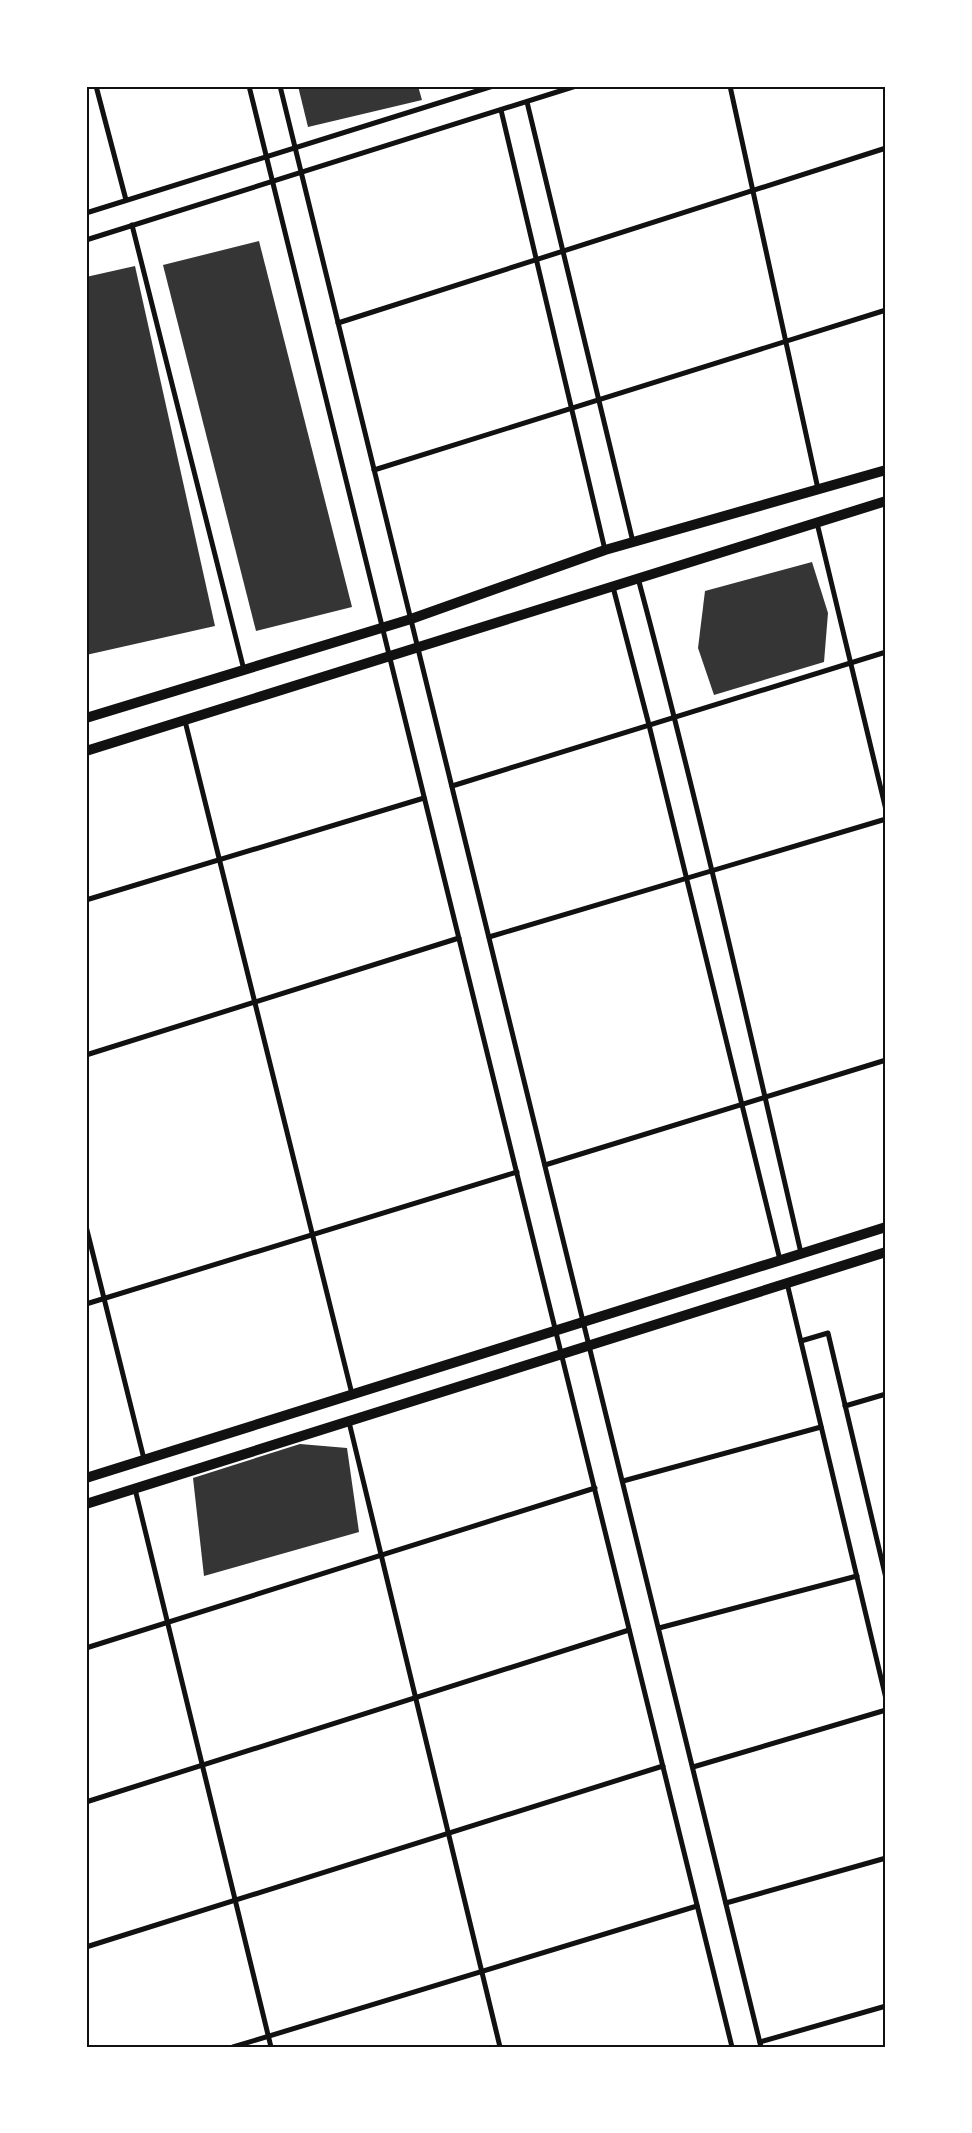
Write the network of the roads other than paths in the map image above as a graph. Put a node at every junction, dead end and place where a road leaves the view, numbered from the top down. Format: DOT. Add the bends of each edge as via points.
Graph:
graph roads {
  1 [pos="96,86"];
  2 [pos="249,86"];
  3 [pos="280,86"];
  4 [pos="492,86"];
  5 [pos="576,86"];
  6 [pos="730,86"];
  7 [pos="527,102"];
  8 [pos="501,110"];
  9 [pos="295,148"];
  10 [pos="886,148"];
  11 [pos="266,157"];
  12 [pos="301,173"];
  13 [pos="273,181"];
  14 [pos="753,190"];
  15 [pos="126,200"];
  16 [pos="86,213"];
  17 [pos="132,225"];
  18 [pos="86,240"];
  19 [pos="563,251"];
  20 [pos="537,260"];
  21 [pos="886,310"];
  22 [pos="338,322"];
  23 [pos="786,341"];
  24 [pos="598,400"];
  25 [pos="571,408"];
  26 [pos="374,470"];
  27 [pos="886,470"];
  28 [pos="818,489"];
  29 [pos="886,501"];
  30 [pos="817,523"];
  31 [pos="633,542"];
  32 [pos="605,550"];
  33 [pos="638,578"];
  34 [pos="613,586"];
  35 [pos="411,619"];
  36 [pos="382,628"];
  37 [pos="418,647"];
  38 [pos="886,652"];
  39 [pos="390,656"];
  40 [pos="850,662"];
  41 [pos="244,670"];
  42 [pos="675,717"];
  43 [pos="86,718"];
  44 [pos="185,720"];
  45 [pos="649,725"];
  46 [pos="86,751"];
  47 [pos="452,786"];
  48 [pos="424,798"];
  49 [pos="886,810"];
  50 [pos="886,819"];
  51 [pos="219,860"];
  52 [pos="713,870"];
  53 [pos="685,878"];
  54 [pos="86,900"];
  55 [pos="489,936"];
  56 [pos="459,938"];
  57 [pos="254,1001"];
  58 [pos="86,1055"];
  59 [pos="886,1060"];
  60 [pos="765,1097"];
  61 [pos="741,1105"];
  62 [pos="545,1165"];
  63 [pos="517,1172"];
  64 [pos="86,1226"];
  65 [pos="886,1227"];
  66 [pos="312,1235"];
  67 [pos="886,1252"];
  68 [pos="801,1254"];
  69 [pos="780,1260"];
  70 [pos="787,1283"];
  71 [pos="104,1299"];
  72 [pos="86,1304"];
  73 [pos="583,1322"];
  74 [pos="556,1330"];
  75 [pos="801,1340"];
  76 [pos="589,1346"];
  77 [pos="562,1354"];
  78 [pos="352,1394"];
  79 [pos="886,1394"];
  80 [pos="845,1406"];
  81 [pos="349,1421"];
  82 [pos="821,1427"];
  83 [pos="144,1460"];
  84 [pos="86,1478"];
  85 [pos="622,1481"];
  86 [pos="135,1488"];
  87 [pos="595,1488"];
  88 [pos="86,1504"];
  89 [pos="381,1555"];
  90 [pos="883,1557"];
  91 [pos="857,1576"];
  92 [pos="886,1578"];
  93 [pos="168,1623"];
  94 [pos="658,1628"];
  95 [pos="629,1630"];
  96 [pos="86,1648"];
  97 [pos="415,1698"];
  98 [pos="886,1698"];
  99 [pos="886,1710"];
  100 [pos="202,1765"];
  101 [pos="663,1766"];
  102 [pos="693,1767"];
  103 [pos="86,1802"];
  104 [pos="448,1834"];
  105 [pos="886,1858"];
  106 [pos="235,1900"];
  107 [pos="726,1902"];
  108 [pos="697,1906"];
  109 [pos="86,1947"];
  110 [pos="482,1971"];
  111 [pos="886,2006"];
  112 [pos="268,2036"];
  113 [pos="761,2044"];
  114 [pos="233,2047"];
  115 [pos="271,2047"];
  116 [pos="500,2047"];
  117 [pos="732,2047"];
  1 -- 15 [label="street"];
  2 -- 11 [label="street"];
  3 -- 9 [label="street"];
  4 -- 9 [label="street"];
  5 -- 7 [label="street"];
  6 -- 14 [label="street"];
  7 -- 8 [label="street"];
  7 -- 19 [label="street"];
  8 -- 12 [label="street"];
  8 -- 20 [label="street"];
  9 -- 11 [label="street"];
  9 -- 12 [label="street"];
  10 -- 14 [label="street"];
  11 -- 13 [label="street"];
  11 -- 15 [label="street"];
  12 -- 13 [label="street"];
  12 -- 22 [label="street"];
  13 -- 17 [label="street"];
  13 -- 36 [label="street"];
  14 -- 19 [label="street"];
  14 -- 23 [label="street"];
  15 -- 16 [label="street"];
  17 -- 18 [label="street"];
  17 -- 41 [label="street"];
  19 -- 20 [label="street"];
  19 -- 24 [label="street"];
  20 -- 22 [label="street"];
  20 -- 25 [label="street"];
  21 -- 23 [label="street"];
  22 -- 26 [label="street"];
  23 -- 24 [label="street"];
  23 -- 28 [label="street"];
  24 -- 25 [label="street"];
  24 -- 31 [label="street"];
  25 -- 26 [label="street"];
  25 -- 32 [label="street"];
  26 -- 35 [label="street"];
  27 -- 28 [label="main road"];
  28 -- 31 [label="main road"];
  29 -- 30 [label="main road"];
  30 -- 33 [label="main road"];
  30 -- 40 [label="street"];
  31 -- 32 [label="main road"];
  32 -- 35 [label="main road"];
  33 -- 34 [label="main road"];
  33 -- 42 [label="street"];
  34 -- 37 [label="main road"];
  34 -- 45 [label="street"];
  35 -- 36 [label="main road"];
  35 -- 37 [label="street"];
  36 -- 39 [label="street"];
  36 -- 41 [label="main road"];
  37 -- 39 [label="main road"];
  37 -- 47 [label="street"];
  38 -- 40 [label="street"];
  39 -- 44 [label="main road"];
  39 -- 48 [label="street"];
  40 -- 42 [label="street"];
  40 -- 49 [label="street"];
  41 -- 43 [label="main road"];
  42 -- 45 [label="street"];
  42 -- 52 [label="street"];
  44 -- 46 [label="main road"];
  44 -- 51 [label="street"];
  45 -- 47 [label="street"];
  45 -- 53 [label="street"];
  47 -- 55 [label="street"];
  48 -- 51 [label="street"];
  48 -- 56 [label="street"];
  50 -- 52 [label="street"];
  51 -- 54 [label="street"];
  51 -- 57 [label="street"];
  52 -- 53 [label="street"];
  52 -- 60 [label="street"];
  53 -- 55 [label="street"];
  53 -- 61 [label="street"];
  55 -- 62 [label="street"];
  56 -- 57 [label="street"];
  56 -- 63 [label="street"];
  57 -- 58 [label="street"];
  57 -- 66 [label="street"];
  59 -- 60 [label="street"];
  60 -- 61 [label="street"];
  60 -- 68 [label="street"];
  61 -- 62 [label="street"];
  61 -- 69 [label="street"];
  62 -- 73 [label="street"];
  63 -- 66 [label="street"];
  63 -- 74 [label="street"];
  64 -- 71 [label="street"];
  65 -- 68 [label="main road"];
  66 -- 71 [label="street"];
  66 -- 78 [label="street"];
  67 -- 70 [label="main road"];
  68 -- 69 [label="main road"];
  69 -- 73 [label="main road"];
  70 -- 75 [label="street"];
  70 -- 76 [label="main road"];
  71 -- 72 [label="street"];
  71 -- 83 [label="street"];
  73 -- 74 [label="main road"];
  73 -- 76 [label="street"];
  74 -- 77 [label="street"];
  74 -- 78 [label="main road"];
  75 -- 80 [label="street" via="828,1333"];
  75 -- 82 [label="street"];
  76 -- 77 [label="main road"];
  76 -- 85 [label="street"];
  77 -- 81 [label="main road"];
  77 -- 87 [label="street"];
  78 -- 83 [label="main road"];
  79 -- 80 [label="street"];
  80 -- 90 [label="street"];
  81 -- 86 [label="main road"];
  81 -- 89 [label="street"];
  82 -- 85 [label="street"];
  82 -- 91 [label="street"];
  83 -- 84 [label="main road"];
  85 -- 94 [label="street"];
  86 -- 88 [label="main road"];
  86 -- 93 [label="street"];
  87 -- 89 [label="street"];
  87 -- 95 [label="street"];
  89 -- 93 [label="street"];
  89 -- 97 [label="street"];
  90 -- 92 [label="street"];
  91 -- 94 [label="street"];
  91 -- 98 [label="street"];
  93 -- 96 [label="street"];
  93 -- 100 [label="street"];
  94 -- 102 [label="street"];
  95 -- 97 [label="street"];
  95 -- 101 [label="street"];
  97 -- 100 [label="street"];
  97 -- 104 [label="street"];
  99 -- 102 [label="street"];
  100 -- 103 [label="street"];
  100 -- 106 [label="street"];
  101 -- 104 [label="street"];
  101 -- 108 [label="street"];
  102 -- 107 [label="street"];
  104 -- 106 [label="street"];
  104 -- 110 [label="street"];
  105 -- 107 [label="street"];
  106 -- 109 [label="street"];
  106 -- 112 [label="street"];
  107 -- 113 [label="street"];
  108 -- 110 [label="street"];
  108 -- 117 [label="street"];
  110 -- 112 [label="street"];
  110 -- 116 [label="street"];
  111 -- 113 [label="street"];
  112 -- 114 [label="street"];
  112 -- 115 [label="street"];
}
